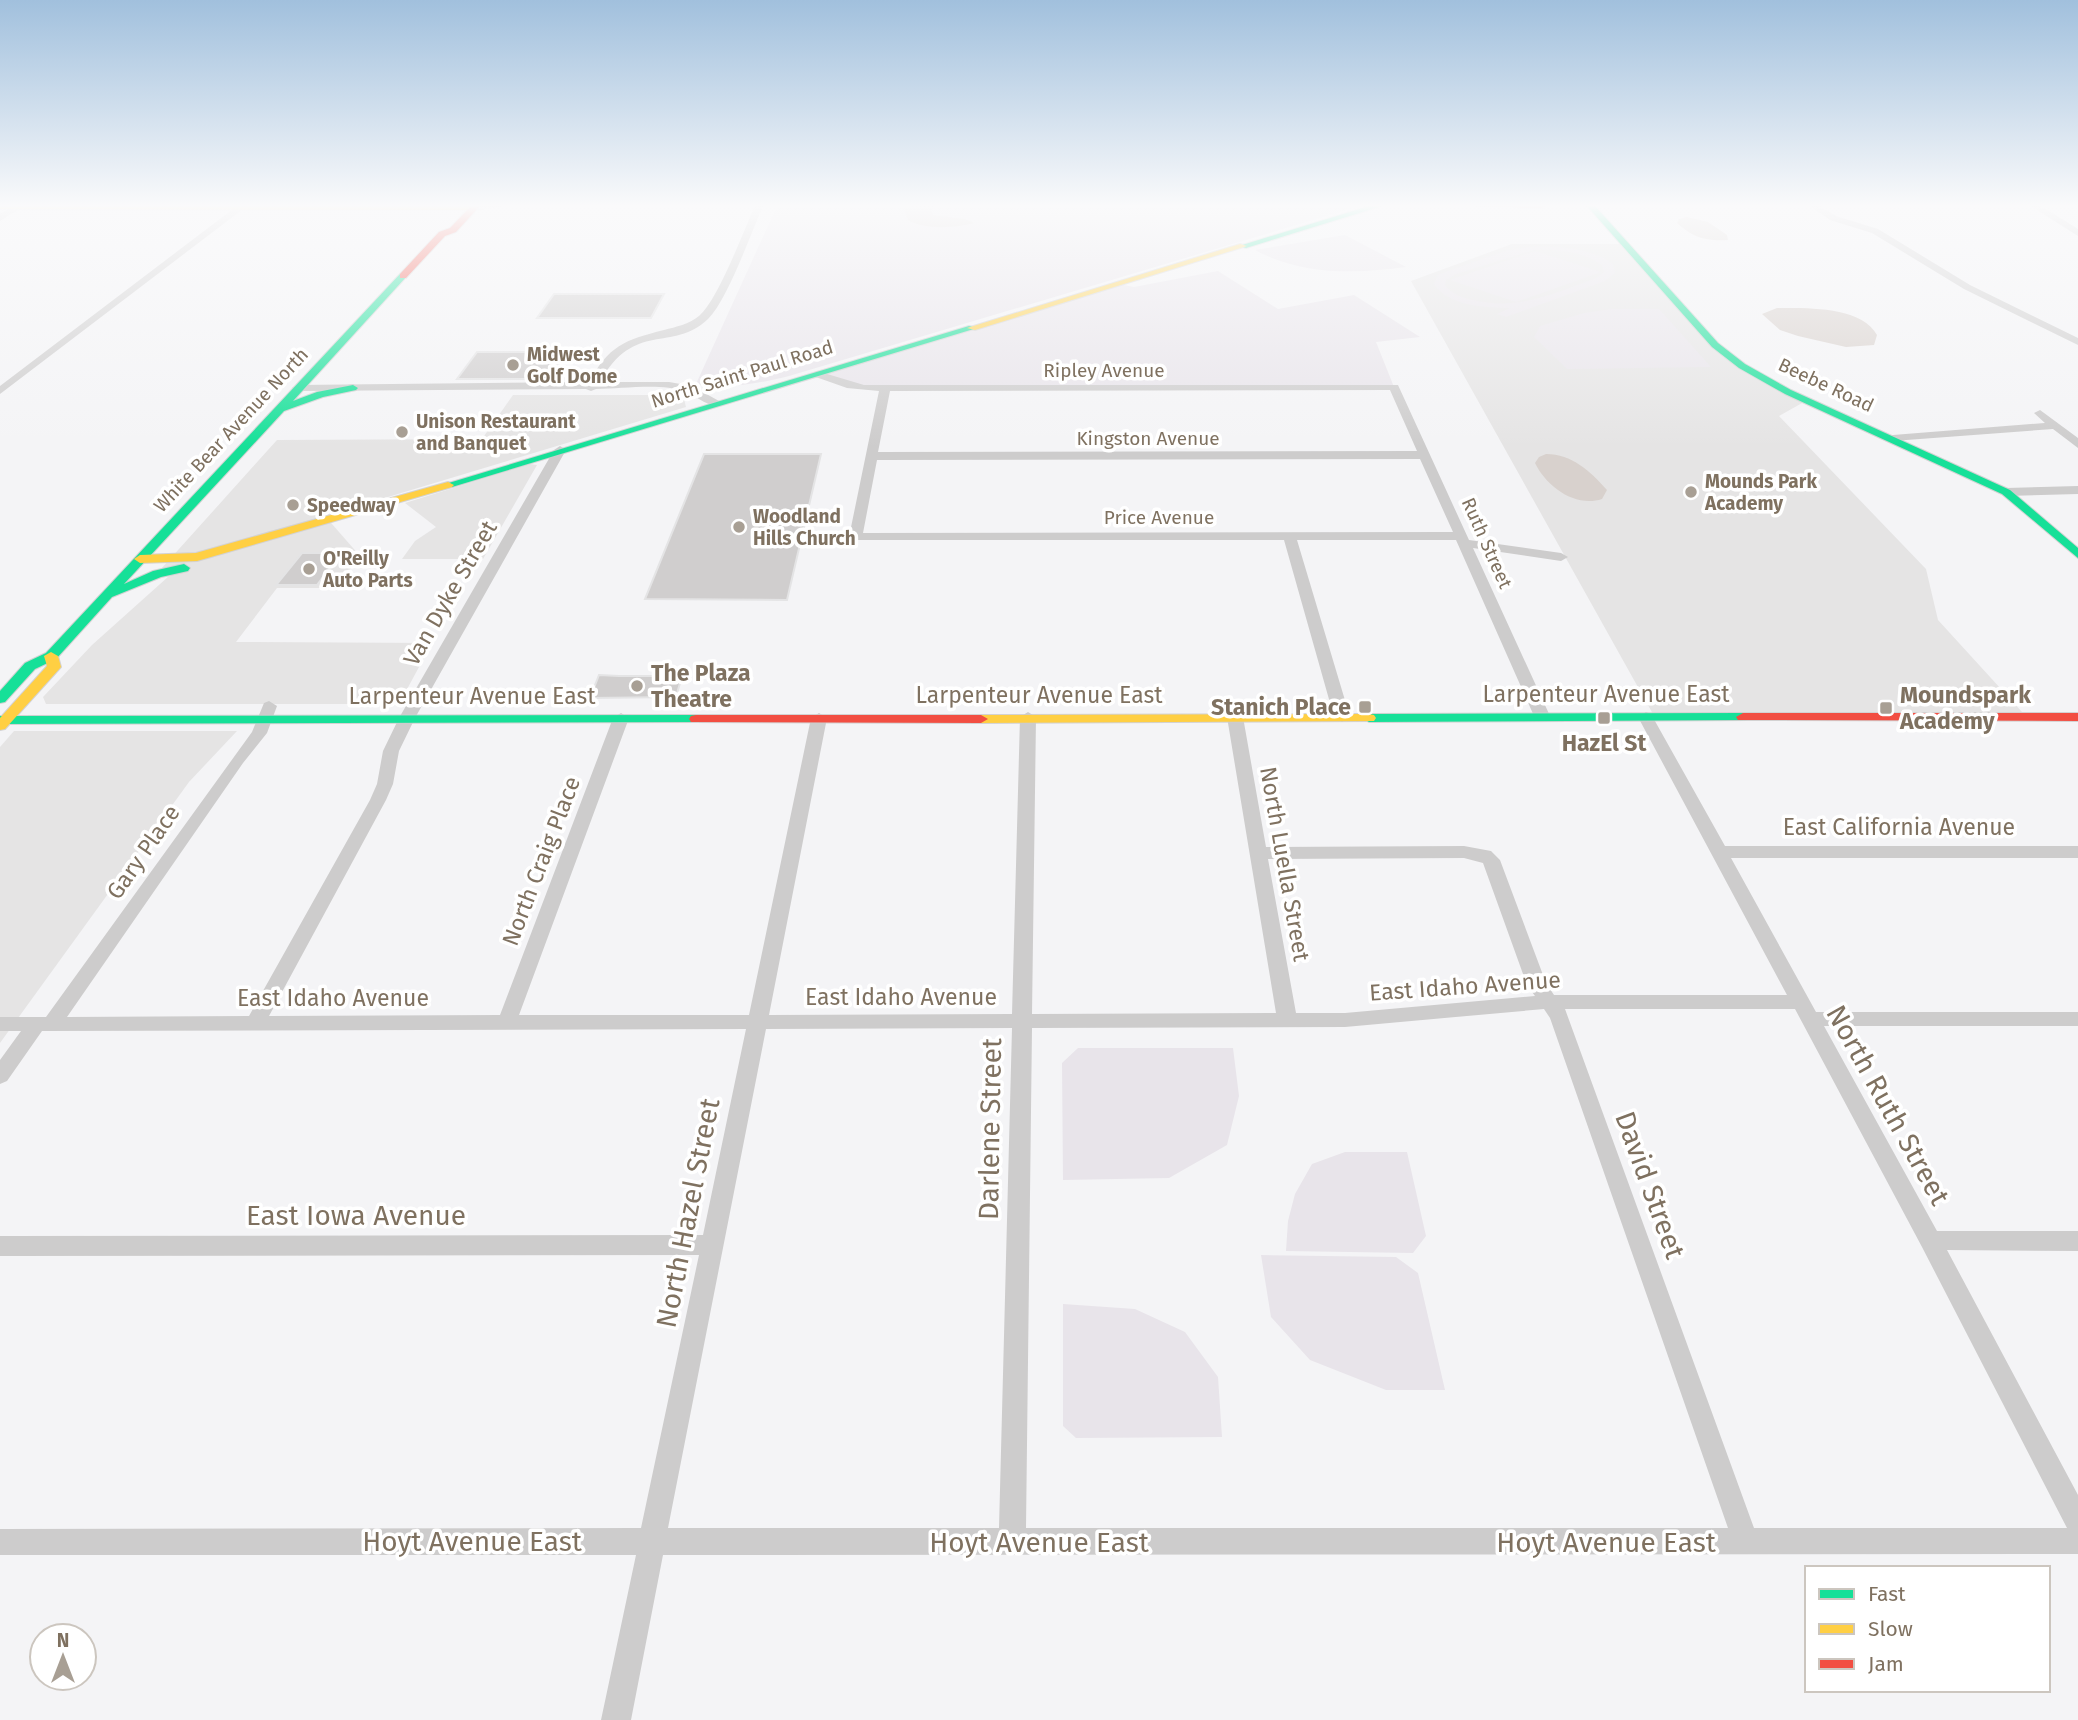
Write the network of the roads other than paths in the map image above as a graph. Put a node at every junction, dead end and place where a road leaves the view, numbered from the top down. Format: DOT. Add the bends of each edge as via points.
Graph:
graph roads {
  1 [pos="138,286"];
  2 [pos="393,286"];
  3 [pos="721,286"];
  4 [pos="1108,286"];
  5 [pos="1664,286"];
  6 [pos="1966,286"];
  7 [pos="2078,342"];
  8 [pos="817,373"];
  9 [pos="1394,387"];
  10 [pos="297,388"];
  11 [pos="353,388"];
  12 [pos="591,388"];
  13 [pos="766,388"];
  14 [pos="885,388"];
  15 [pos="0,391"];
  16 [pos="694,391"];
  17 [pos="709,405"];
  18 [pos="276,411"];
  19 [pos="2040,414"];
  20 [pos="2053,426"];
  21 [pos="1892,438"];
  22 [pos="2078,444"];
  23 [pos="560,450"];
  24 [pos="1425,455"];
  25 [pos="872,456"];
  26 [pos="2078,490"];
  27 [pos="2006,492"];
  28 [pos="280,534"];
  29 [pos="1289,536"];
  30 [pos="1464,539"];
  31 [pos="2078,555"];
  32 [pos="1561,556"];
  33 [pos="214,560"];
  34 [pos="137,562"];
  35 [pos="103,599"];
  36 [pos="51,656"];
  37 [pos="0,699"];
  38 [pos="266,713"];
  39 [pos="1542,716"];
  40 [pos="1646,716"];
  41 [pos="1028,717"];
  42 [pos="1235,717"];
  43 [pos="1342,717"];
  44 [pos="2078,717"];
  45 [pos="407,718"];
  46 [pos="621,718"];
  47 [pos="819,718"];
  48 [pos="2,722"];
  49 [pos="1720,852"];
  50 [pos="2078,852"];
  51 [pos="1258,853"];
  52 [pos="1549,1002"];
  53 [pos="1805,1011"];
  54 [pos="2078,1019"];
  55 [pos="1287,1020"];
  56 [pos="757,1021"];
  57 [pos="1020,1021"];
  58 [pos="507,1022"];
  59 [pos="45,1023"];
  60 [pos="255,1023"];
  61 [pos="0,1024"];
  62 [pos="0,1076"];
  63 [pos="1930,1240"];
  64 [pos="2078,1241"];
  65 [pos="0,1245"];
  66 [pos="712,1245"];
  67 [pos="2078,1522"];
  68 [pos="2078,1541"];
  69 [pos="0,1542"];
  70 [pos="652,1542"];
  71 [pos="1012,1542"];
  72 [pos="1746,1542"];
  73 [pos="616,1720"];
  1 -- 15 [label="street"];
  2 -- 10 [label="street, White Bear Avenue North"];
  3 -- 12 [label="street" via="708,314 690,326 617,351"];
  4 -- 8 [label="street, North Saint Paul Road"];
  5 -- 21 [label="street, Beebe Road" via="1727,355 1788,393"];
  6 -- 7 [label="street"];
  8 -- 13 [label="street, North Saint Paul Road"];
  8 -- 14 [label="street, Ripley Avenue" via="847,385"];
  9 -- 14 [label="street, Ripley Avenue"];
  9 -- 24 [label="street, Ruth Street"];
  10 -- 11 [label="street"];
  10 -- 18 [label="street, White Bear Avenue North"];
  11 -- 12 [label="street"];
  11 -- 18 [label="street"];
  12 -- 16 [label="street" via="662,385"];
  12 -- 17 [label="street" via="670,392"];
  13 -- 16 [label="street" via="737,393"];
  13 -- 17 [label="street, North Saint Paul Road"];
  14 -- 25 [label="street"];
  16 -- 17 [label="street"];
  17 -- 23 [label="street, North Saint Paul Road"];
  18 -- 34 [label="street, White Bear Avenue North"];
  19 -- 20 [label="street"];
  20 -- 21 [label="street"];
  20 -- 22 [label="street"];
  21 -- 27 [label="street, Beebe Road"];
  23 -- 28 [label="street, North Saint Paul Road"];
  23 -- 45 [label="street, Van Dyke Street"];
  24 -- 25 [label="street, Kingston Avenue"];
  24 -- 30 [label="street, Ruth Street"];
  25 -- 29 [label="street, Price Avenue" via="856,537"];
  26 -- 27 [label="street"];
  27 -- 31 [label="street, Beebe Road"];
  28 -- 33 [label="street, North Saint Paul Road"];
  28 -- 34 [label="street, North Saint Paul Road" via="197,557"];
  29 -- 30 [label="street, Price Avenue"];
  29 -- 43 [label="street"];
  30 -- 32 [label="street, Price Avenue"];
  30 -- 39 [label="street, Ruth Street"];
  33 -- 34 [label="street, North Saint Paul Road" via="189,565"];
  33 -- 35 [label="street" via="157,574"];
  34 -- 35 [label="street, White Bear Avenue North"];
  35 -- 36 [label="street, White Bear Avenue North"];
  36 -- 37 [label="street, White Bear Avenue North" via="30,666"];
  36 -- 48 [label="street, White Bear Avenue North" via="54,667"];
  38 -- 45 [label="street, Larpenteur Avenue East"];
  38 -- 48 [label="street, Larpenteur Avenue East"];
  38 -- 59 [label="street, Gary Place" via="259,733"];
  39 -- 40 [label="street, Larpenteur Avenue East"];
  39 -- 43 [label="street, Larpenteur Avenue East"];
  40 -- 44 [label="street, Larpenteur Avenue East"];
  40 -- 49 [label="street, North Ruth Street"];
  41 -- 42 [label="street, Larpenteur Avenue East"];
  41 -- 47 [label="street, Larpenteur Avenue East"];
  41 -- 57 [label="street, Darlene Street"];
  42 -- 43 [label="street, Larpenteur Avenue East"];
  42 -- 51 [label="street, North Luella Street"];
  45 -- 46 [label="street, Larpenteur Avenue East"];
  45 -- 60 [label="street, Van Dyke Street" via="391,751 378,800"];
  46 -- 47 [label="street, Larpenteur Avenue East"];
  46 -- 58 [label="street, North Craig Place"];
  47 -- 56 [label="street, North Hazel Street"];
  49 -- 50 [label="street, East California Avenue"];
  49 -- 53 [label="street, North Ruth Street"];
  51 -- 52 [label="street, David Street" via="1464,852 1485,856 1494,867 1537,985"];
  51 -- 55 [label="street, North Luella Street"];
  52 -- 53 [label="street, East Idaho Avenue"];
  52 -- 55 [label="street, East Idaho Avenue" via="1345,1020"];
  52 -- 72 [label="street, David Street" via="1559,1016"];
  53 -- 54 [label="street, East Idaho Avenue"];
  53 -- 63 [label="street, North Ruth Street"];
  55 -- 57 [label="street, East Idaho Avenue"];
  56 -- 57 [label="street, East Idaho Avenue"];
  56 -- 58 [label="street, East Idaho Avenue"];
  56 -- 66 [label="street, North Hazel Street"];
  57 -- 71 [label="street, Darlene Street"];
  58 -- 60 [label="street, East Idaho Avenue"];
  59 -- 60 [label="street, East Idaho Avenue"];
  59 -- 61 [label="street, East Idaho Avenue"];
  59 -- 62 [label="street, Gary Place"];
  63 -- 64 [label="street"];
  63 -- 67 [label="street, North Ruth Street"];
  65 -- 66 [label="street, East Iowa Avenue"];
  66 -- 70 [label="street, North Hazel Street"];
  68 -- 72 [label="street, Hoyt Avenue East"];
  69 -- 70 [label="street, Hoyt Avenue East"];
  70 -- 71 [label="street, Hoyt Avenue East"];
  70 -- 73 [label="street, North Hazel Street"];
  71 -- 72 [label="street, Hoyt Avenue East"];
}
